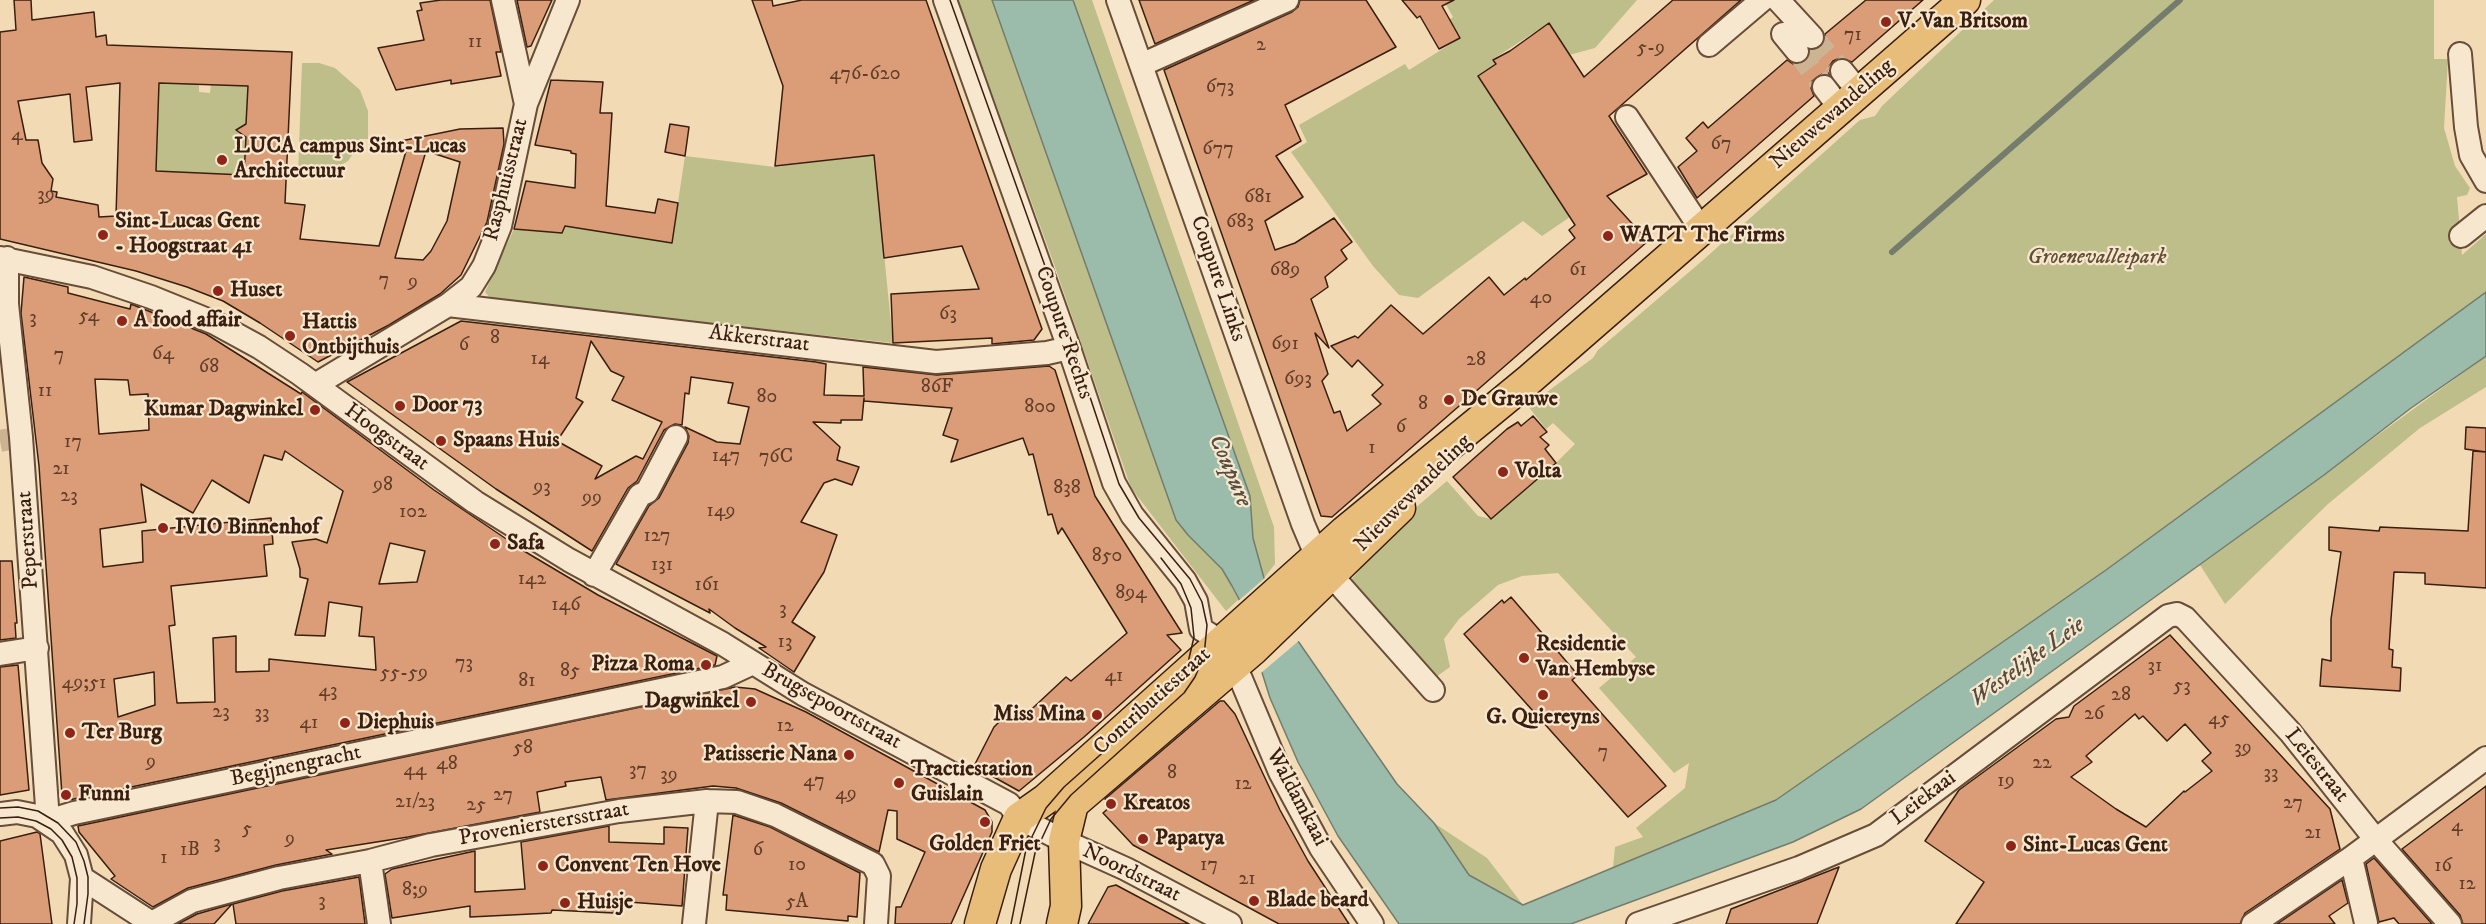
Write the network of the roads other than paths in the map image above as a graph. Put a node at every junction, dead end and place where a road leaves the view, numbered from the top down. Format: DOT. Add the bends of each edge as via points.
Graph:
graph roads {
  1 [pos="503,0"];
  2 [pos="568,0"];
  3 [pos="945,0"];
  4 [pos="1118,0"];
  5 [pos="1287,0"];
  6 [pos="1762,0"];
  7 [pos="1778,0"];
  8 [pos="1965,0"];
  9 [pos="1797,41"];
  10 [pos="1709,45"];
  11 [pos="2460,54"];
  12 [pos="1141,65"];
  13 [pos="526,104"];
  14 [pos="1627,117"];
  15 [pos="2486,181"];
  16 [pos="2486,216"];
  17 [pos="1701,230"];
  18 [pos="2461,236"];
  19 [pos="3,258"];
  20 [pos="448,305"];
  21 [pos="1069,348"];
  22 [pos="315,385"];
  23 [pos="676,437"];
  24 [pos="1325,566"];
  25 [pos="594,574"];
  26 [pos="1291,596"];
  27 [pos="2177,614"];
  28 [pos="1235,647"];
  29 [pos="37,648"];
  30 [pos="0,654"];
  31 [pos="753,663"];
  32 [pos="1433,690"];
  33 [pos="2486,758"];
  34 [pos="707,801"];
  35 [pos="0,814"];
  36 [pos="1019,818"];
  37 [pos="48,821"];
  38 [pos="2376,840"];
  39 [pos="1064,841"];
  40 [pos="2351,858"];
  41 [pos="370,861"];
  42 [pos="82,878"];
  43 [pos="2366,923"];
  44 [pos="79,924"];
  45 [pos="152,924"];
  46 [pos="379,924"];
  47 [pos="694,924"];
  48 [pos="876,924"];
  49 [pos="980,924"];
  50 [pos="1062,924"];
  51 [pos="1230,924"];
  52 [pos="1372,924"];
  53 [pos="1638,924"];
  54 [pos="2253,924"];
  55 [pos="2450,924"];
  1 -- 13 [label="street"];
  2 -- 13 [label="street, Rasphuisstraat"];
  3 -- 21 [label="street, Coupure Rechts"];
  4 -- 12 [label="street, Coupure Links"];
  5 -- 12 [label="street"];
  6 -- 10 [label="street"];
  7 -- 9 [label="street"];
  8 -- 17 [label="main road, Nieuwewandeling" via="1841,90"];
  11 -- 15 [label="street" via="2470,156"];
  12 -- 24 [label="street, Coupure Links" via="1303,524"];
  13 -- 20 [label="street, Rasphuisstraat" via="500,226 471,287"];
  14 -- 17 [label="street"];
  16 -- 18 [label="street"];
  17 -- 24 [label="main road, Nieuwewandeling" via="1530,379 1345,531"];
  19 -- 22 [label="street, Hoogstraat" via="92,278 215,323 259,346"];
  19 -- 29 [label="street, Peperstraat"];
  20 -- 21 [label="street, Akkerstraat" via="936,362"];
  20 -- 22 [label="street, Rasphuisstraat"];
  21 -- 28 [label="street, Coupure Rechts" via="1120,496 1185,581 1196,601 1201,629"];
  22 -- 25 [label="street, Hoogstraat" via="475,502"];
  23 -- 25 [label="street" via="647,492 640,495"];
  24 -- 26 [label="main road, Nieuwewandeling"];
  24 -- 32 [label="street, Coupure Links"];
  25 -- 31 [label="street, Hoogstraat"];
  26 -- 28 [label="main road, Contributiestraat"];
  27 -- 38 [label="street, Leiestraat" via="2185,618 2290,732"];
  27 -- 53 [label="street, Leiekaai" via="2168,616 1876,835 1799,868"];
  28 -- 36 [label="main road, Contributiestraat" via="1152,706"];
  28 -- 39 [label="main road, Contributiestraat" via="1073,804"];
  28 -- 52 [label="street, Waldamkaai" via="1280,772 1321,848"];
  29 -- 30 [label="street"];
  29 -- 37 [label="street, Peperstraat"];
  31 -- 36 [label="street, Brugsepoortstraat" via="803,694 1009,804"];
  31 -- 37 [label="street, Begijnengracht" via="723,677"];
  33 -- 38 [label="street"];
  34 -- 41 [label="street, Provenierstersstraat" via="597,815 431,845"];
  34 -- 47 [label="street"];
  34 -- 48 [label="street, Provenierstersstraat" via="737,802 775,815 873,864 879,876"];
  35 -- 37 [label="street" via="27,814"];
  36 -- 39 [label="street, Brugsepoortstraat"];
  36 -- 49 [label="main road" via="996,869"];
  37 -- 42 [label="street" via="63,833 76,855"];
  38 -- 40 [label="street"];
  38 -- 55 [label="street, Leiestraat"];
  39 -- 50 [label="main road, Contributiestraat" via="1066,906"];
  39 -- 51 [label="street, Noordstraat"];
  40 -- 43 [label="street"];
  40 -- 54 [label="street"];
  41 -- 45 [label="street, Provenierstersstraat" via="279,878 192,902"];
  41 -- 46 [label="street"];
  42 -- 44 [label="street"];
  42 -- 45 [label="street"];
}
